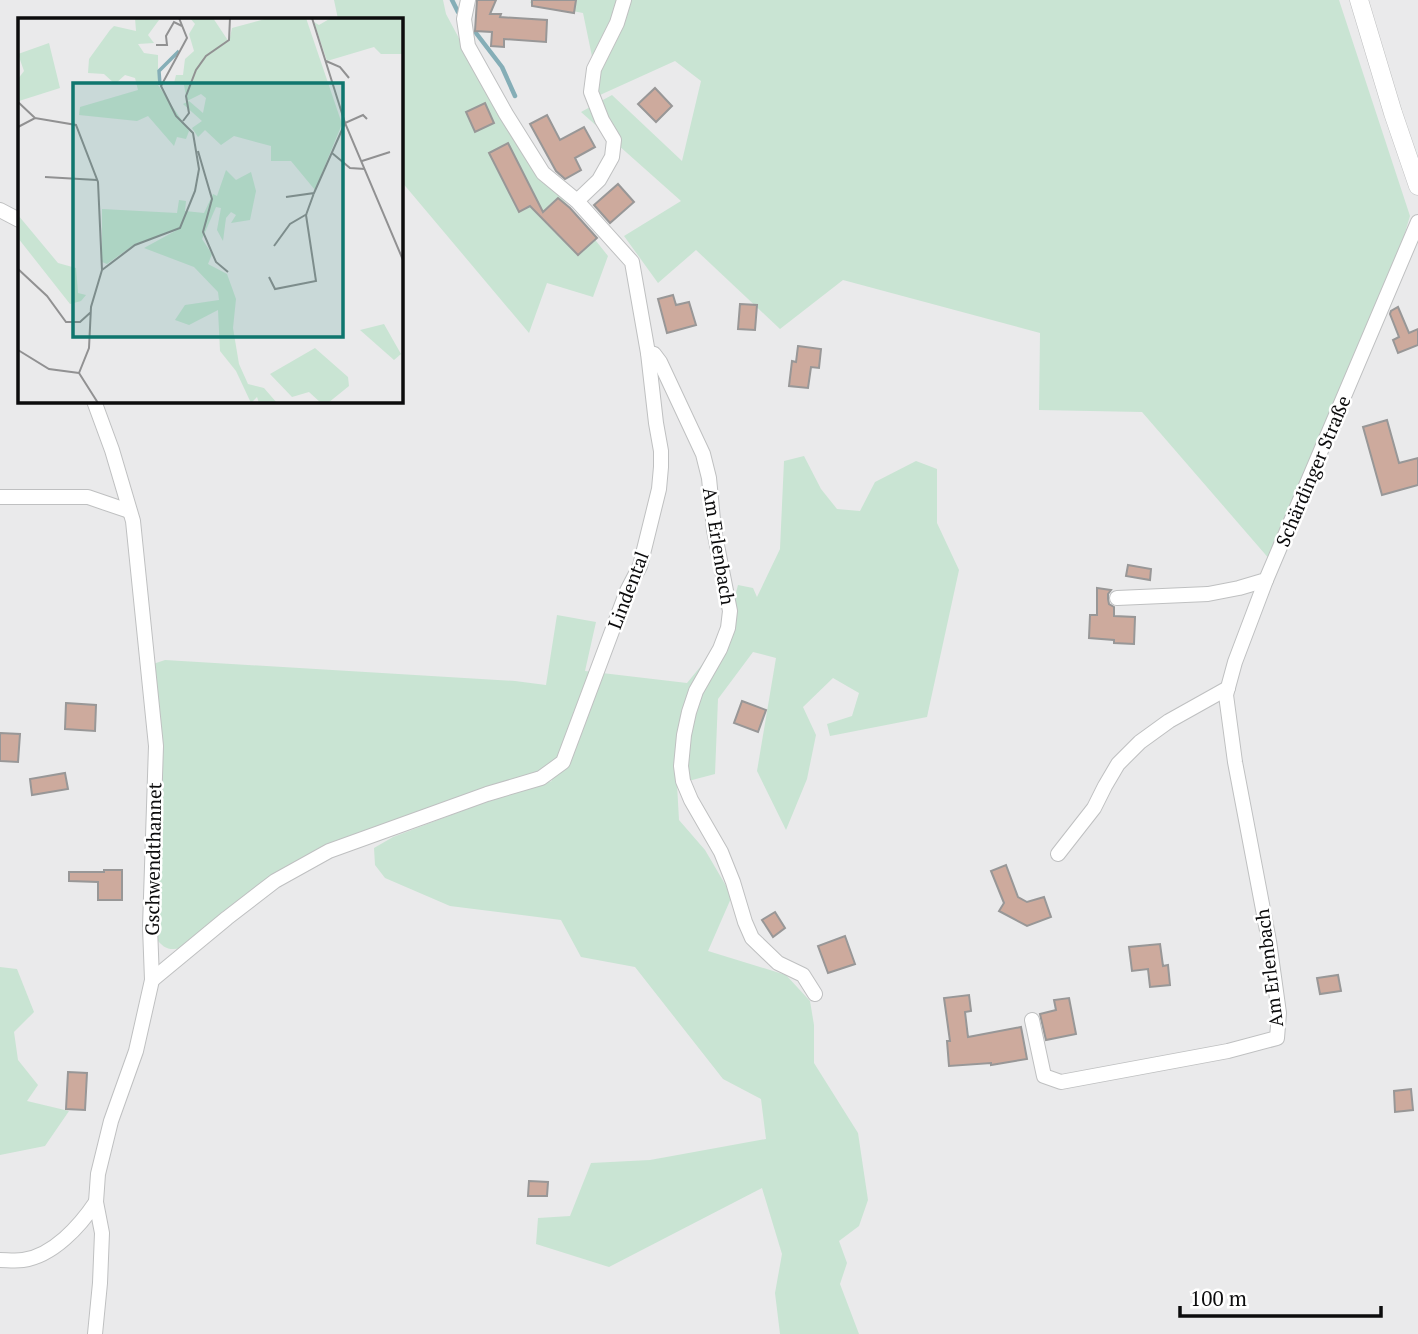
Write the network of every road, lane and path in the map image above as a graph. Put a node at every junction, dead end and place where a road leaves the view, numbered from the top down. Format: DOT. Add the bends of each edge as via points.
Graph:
graph roads {
  1 [pos="468,0"];
  2 [pos="624,0"];
  3 [pos="1359,0"];
  4 [pos="1418,186"];
  5 [pos="577,201"];
  6 [pos="0,210"];
  7 [pos="18,219"];
  8 [pos="1418,222"];
  9 [pos="648,353"];
  10 [pos="94,402"];
  11 [pos="0,497"];
  12 [pos="129,511"];
  13 [pos="1266,580"];
  14 [pos="1117,598"];
  15 [pos="1228,688"];
  16 [pos="1058,854"];
  17 [pos="151,949"];
  18 [pos="179,958"];
  19 [pos="152,980"];
  20 [pos="815,994"];
  21 [pos="1032,1020"];
  22 [pos="96,1202"];
  23 [pos="0,1260"];
  24 [pos="95,1334"];
  1 -- 5 [label="street, Lindental" via="464,19 468,46 543,173"];
  2 -- 5 [label="street" via="594,69 591,92 614,140 612,157 599,180"];
  3 -- 4 [label="main road"];
  5 -- 9 [label="street, Lindental" via="632,262"];
  6 -- 7 [label="street"];
  8 -- 13 [label="street, Schärdinger Straße"];
  9 -- 18 [label="street, Lindental" via="661,451 659,489 640,566 563,762 541,778 329,851 275,881"];
  9 -- 20 [label="street, Am Erlenbach" via="660,362 703,454 730,611 720,649 689,712 683,781 721,852 752,937 778,963 803,975"];
  10 -- 12 [label="street, Gschwendthannet"];
  11 -- 12 [label="street" via="88,497"];
  12 -- 17 [label="street, Gschwendthannet" via="156,746"];
  13 -- 14 [label="street" via="1208,594"];
  13 -- 15 [label="street, Am Erlenbach"];
  15 -- 16 [label="street" via="1140,742 1118,764 1094,808"];
  15 -- 21 [label="street, Am Erlenbach" via="1235,762 1279,1013 1277,1038 1061,1082 1044,1076"];
  17 -- 18 [label="street"];
  17 -- 19 [label="street, Gschwendthannet"];
  18 -- 19 [label="street, Lindental"];
  19 -- 22 [label="street, Gschwendthannet" via="136,1051 111,1121"];
  22 -- 23 [label="street" via="58,1245 24,1260"];
  22 -- 24 [label="street, Gschwendthannet" via="102,1233"];
}
